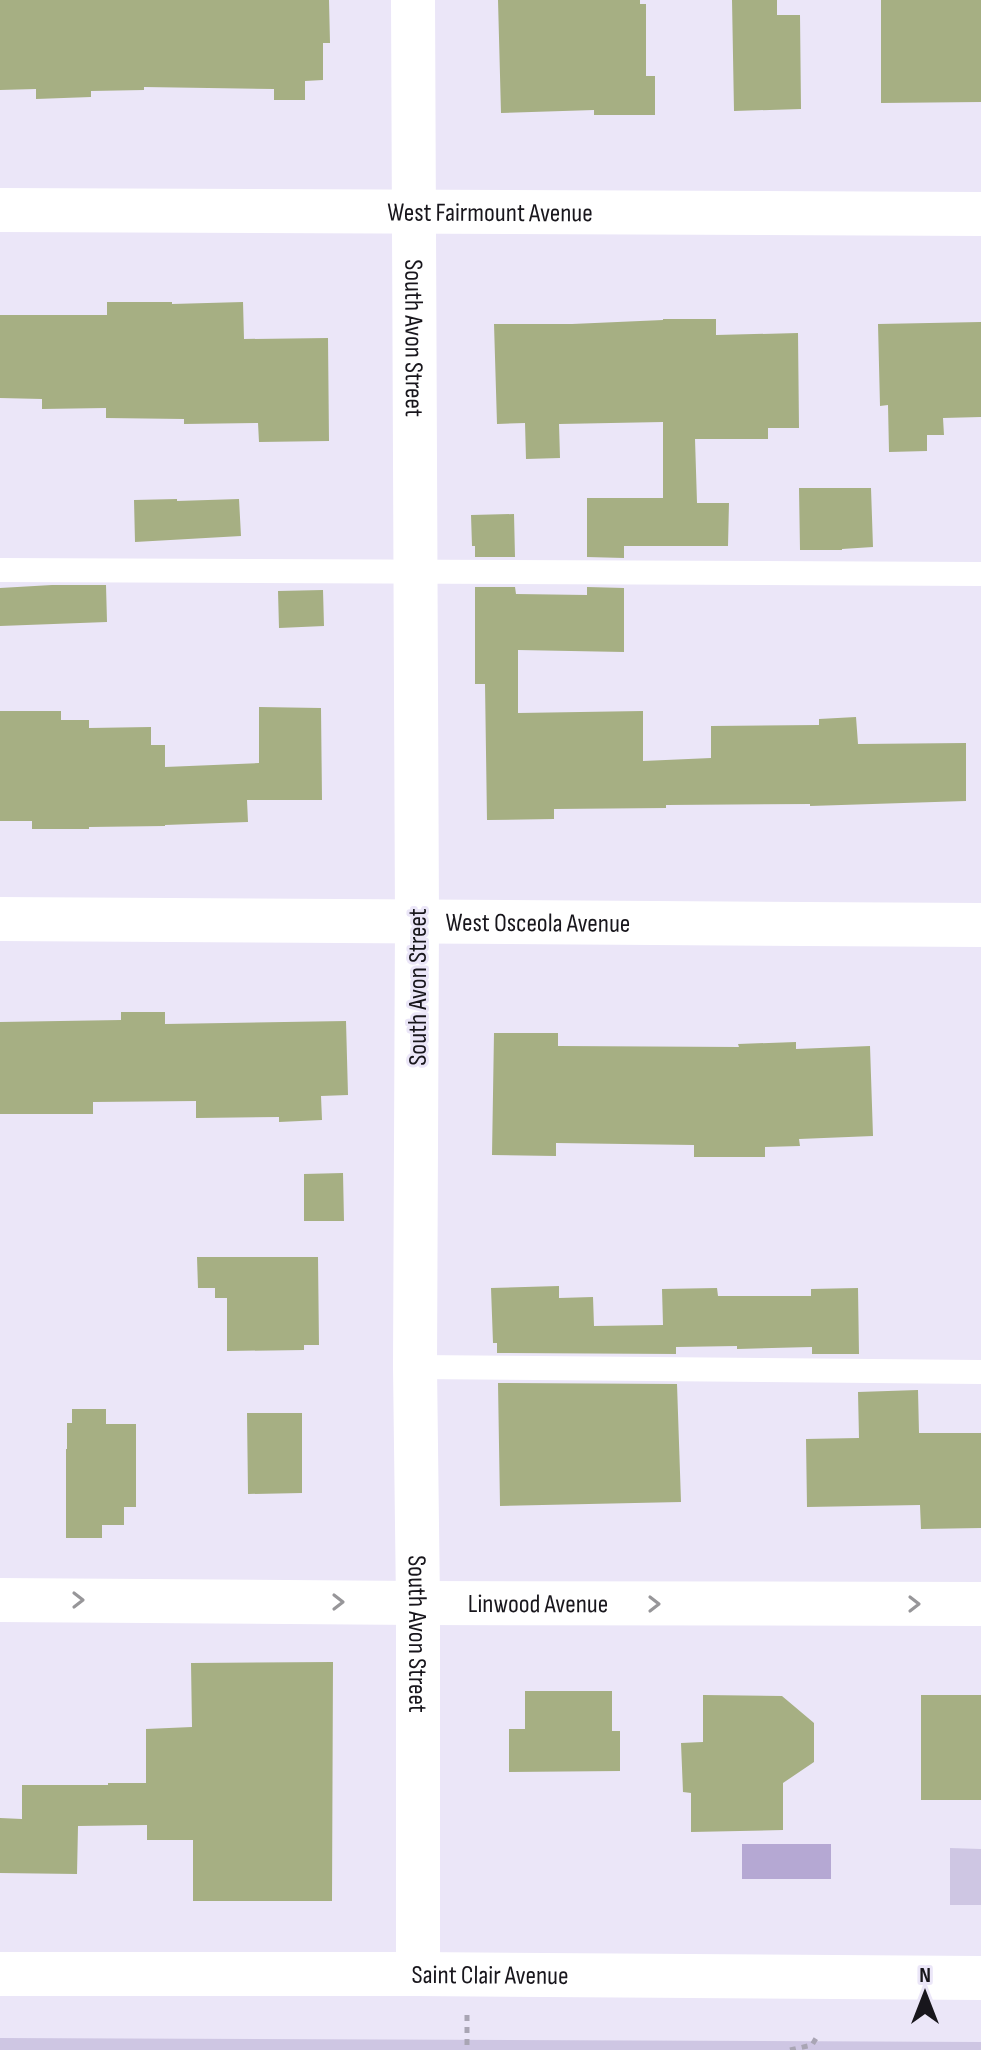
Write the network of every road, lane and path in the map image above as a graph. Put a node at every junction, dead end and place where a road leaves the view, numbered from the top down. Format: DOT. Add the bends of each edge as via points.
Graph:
graph roads {
  1 [pos="413,0"];
  2 [pos="0,210"];
  3 [pos="414,211"];
  4 [pos="981,214"];
  5 [pos="0,570"];
  6 [pos="414,572"];
  7 [pos="981,574"];
  8 [pos="0,919"];
  9 [pos="417,921"];
  10 [pos="981,925"];
  11 [pos="415,1367"];
  12 [pos="981,1372"];
  13 [pos="0,1600"];
  14 [pos="418,1603"];
  15 [pos="981,1604"];
  16 [pos="0,1974"];
  17 [pos="418,1974"];
  18 [pos="981,1978"];
  19 [pos="467,2003"];
  20 [pos="818,2035"];
  21 [pos="467,2050"];
  22 [pos="790,2050"];
  1 -- 3 [label="street, South Avon Street"];
  2 -- 3 [label="street, West Fairmount Avenue"];
  3 -- 4 [label="street, West Fairmount Avenue"];
  3 -- 6 [label="street, South Avon Street"];
  5 -- 6 [label="lane"];
  6 -- 7 [label="lane"];
  6 -- 9 [label="street, South Avon Street"];
  8 -- 9 [label="street, West Osceola Avenue"];
  9 -- 10 [label="street, West Osceola Avenue"];
  9 -- 11 [label="street, South Avon Street"];
  11 -- 12 [label="lane"];
  11 -- 14 [label="street, South Avon Street"];
  13 -- 14 [label="street, Linwood Avenue, one-way"];
  14 -- 15 [label="street, Linwood Avenue, one-way"];
  14 -- 17 [label="street, South Avon Street"];
  16 -- 17 [label="street, Saint Clair Avenue"];
  17 -- 18 [label="street, Saint Clair Avenue"];
  19 -- 21 [label="path"];
  20 -- 22 [label="path" via="812,2045"];
}
